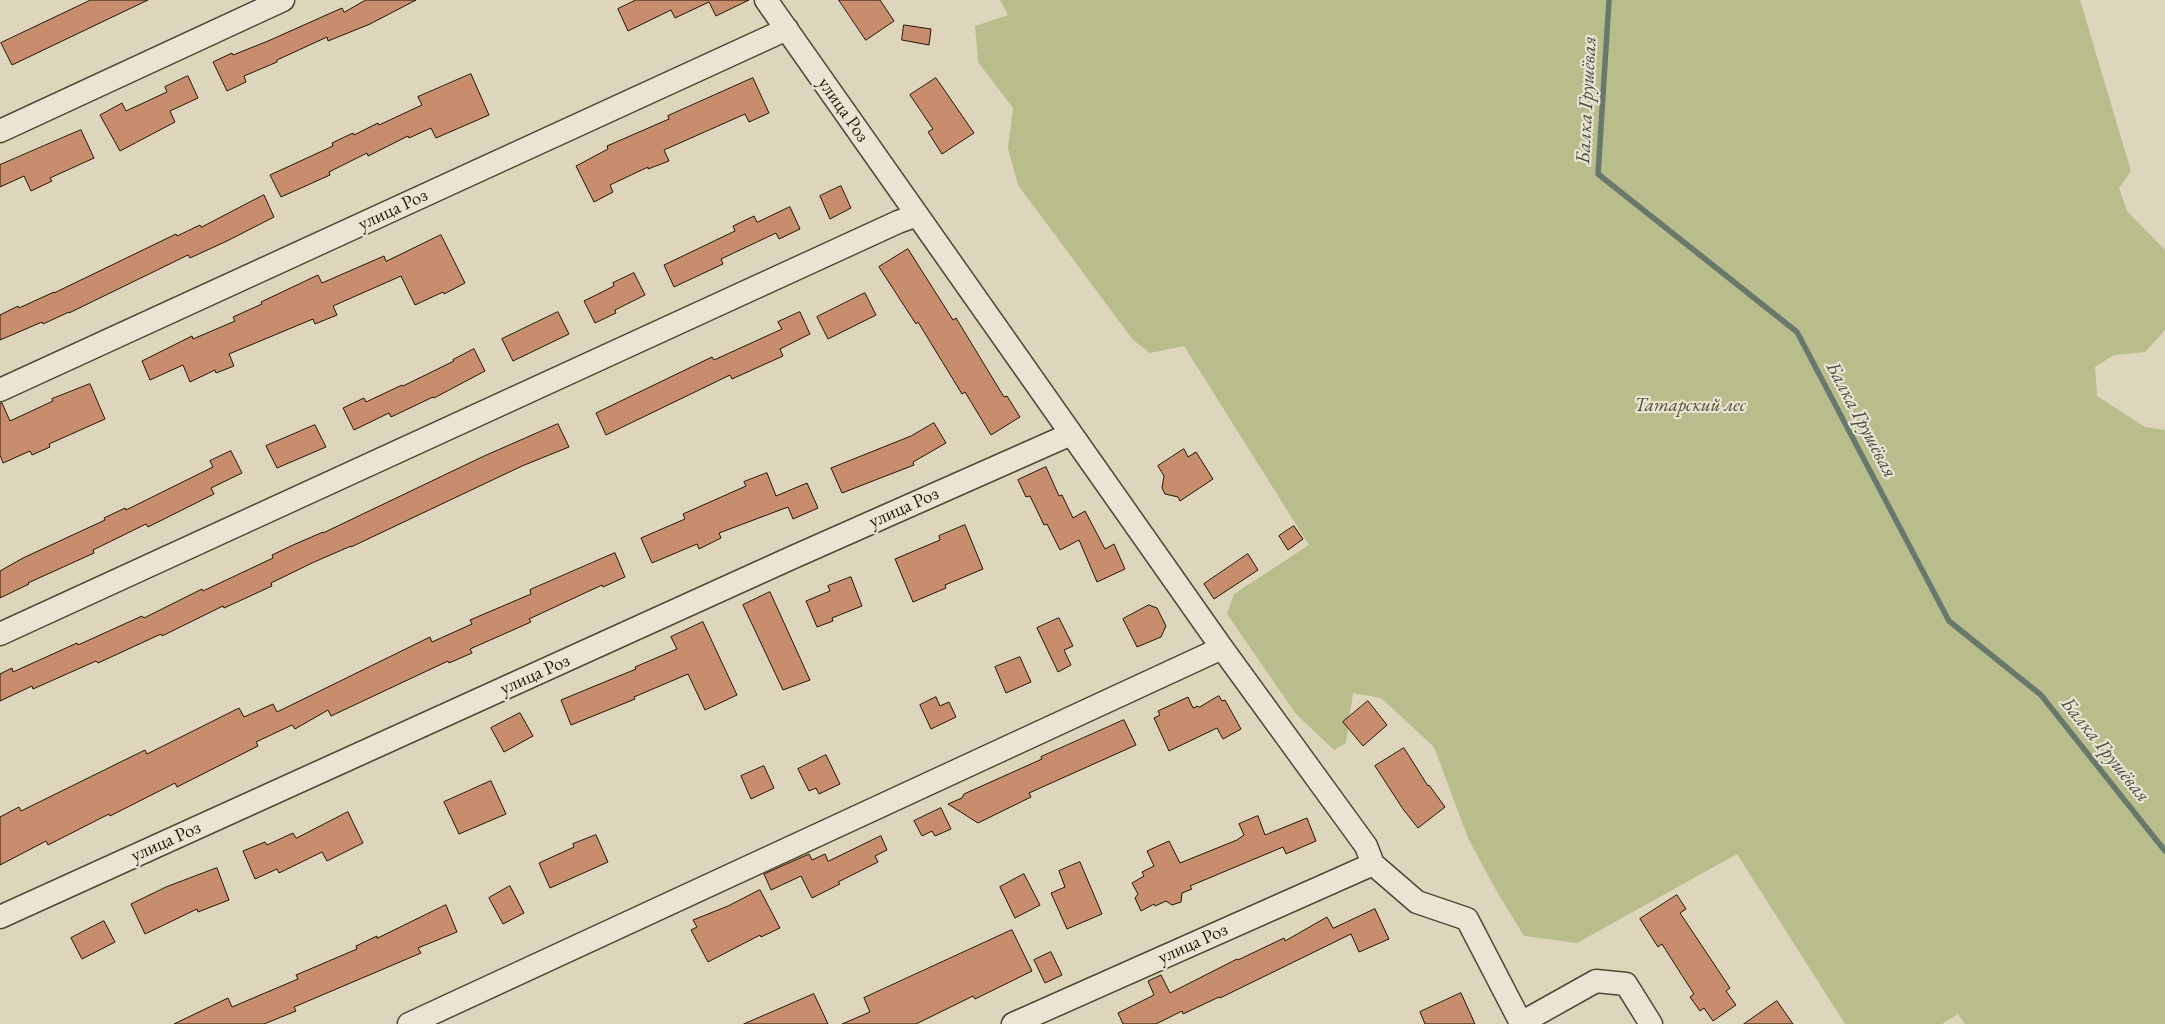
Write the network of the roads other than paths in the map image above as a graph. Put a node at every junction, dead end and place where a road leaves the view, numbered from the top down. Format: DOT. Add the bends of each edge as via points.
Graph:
graph roads {
  1 [pos="283,0"];
  2 [pos="766,0"];
  3 [pos="786,29"];
  4 [pos="0,131"];
  5 [pos="917,215"];
  6 [pos="0,390"];
  7 [pos="1071,434"];
  8 [pos="0,634"];
  9 [pos="1222,648"];
  10 [pos="1373,864"];
  11 [pos="0,917"];
  12 [pos="1520,1023"];
  13 [pos="409,1024"];
  14 [pos="1013,1024"];
  15 [pos="1651,1024"];
  1 -- 4 [label="street"];
  2 -- 3 [label="street, улица Роз"];
  3 -- 5 [label="street, улица Роз"];
  3 -- 6 [label="street, улица Роз"];
  5 -- 7 [label="street, улица Роз"];
  5 -- 8 [label="street"];
  7 -- 9 [label="street, улица Роз"];
  7 -- 11 [label="street, улица Роз"];
  9 -- 10 [label="street, улица Роз" via="1366,846"];
  9 -- 13 [label="street"];
  10 -- 12 [label="street, улица Роз" via="1417,902 1467,919"];
  10 -- 14 [label="street, улица Роз"];
  12 -- 15 [label="street, улица Роз" via="1596,981 1626,984"];
}
